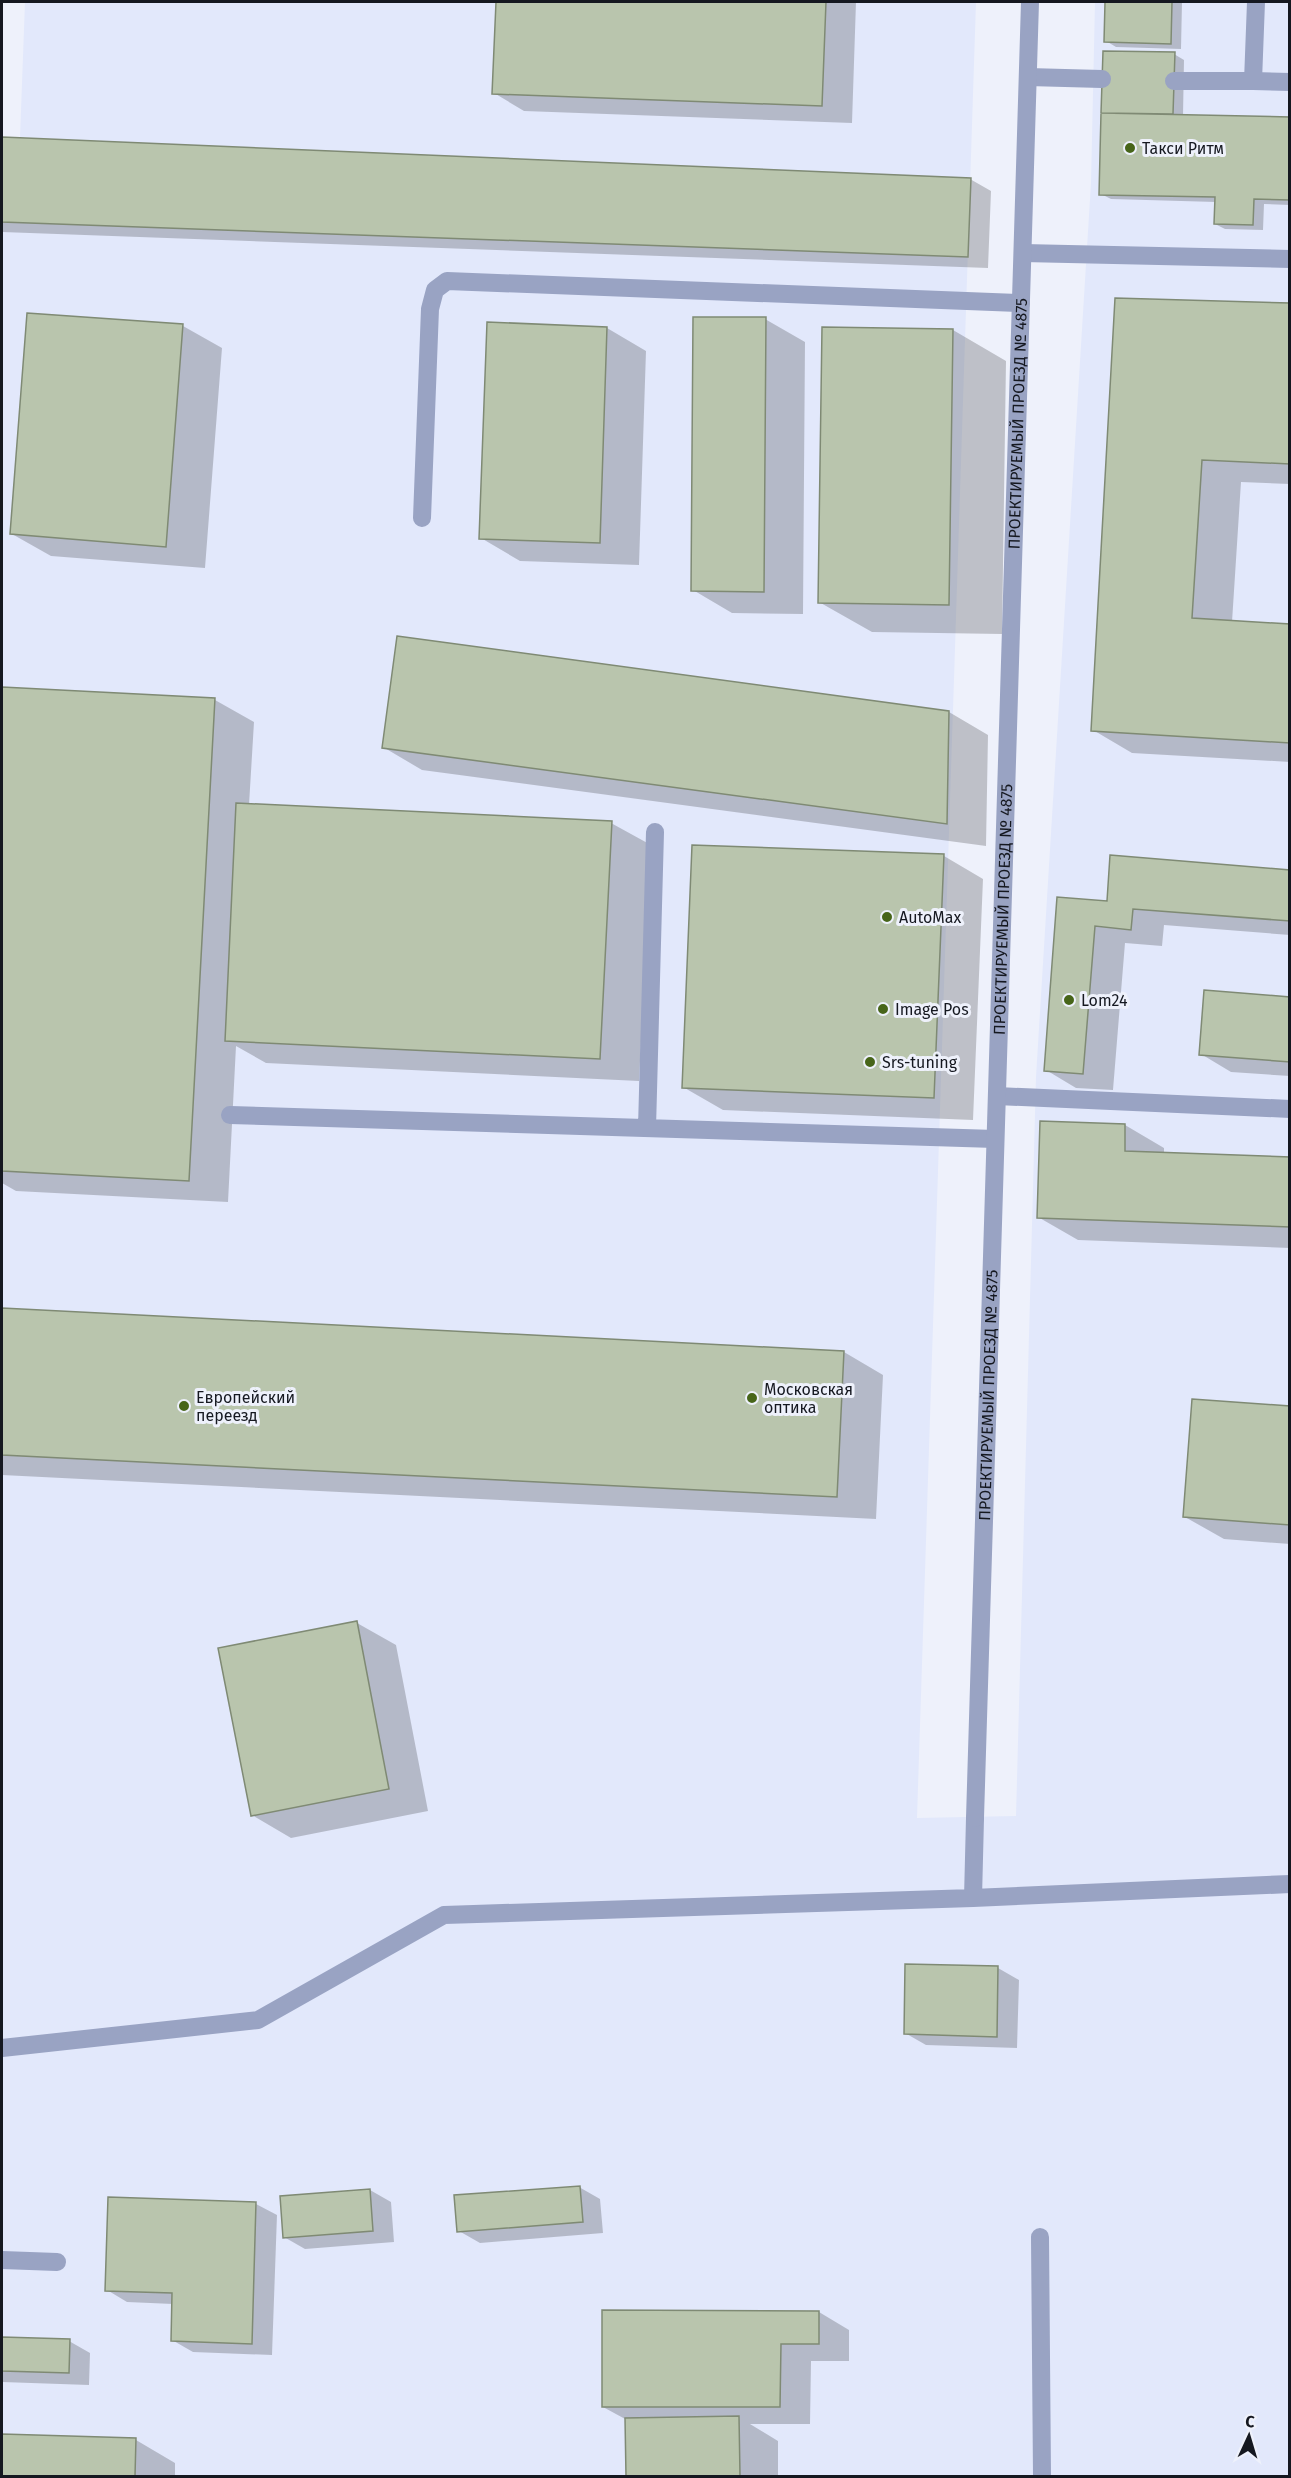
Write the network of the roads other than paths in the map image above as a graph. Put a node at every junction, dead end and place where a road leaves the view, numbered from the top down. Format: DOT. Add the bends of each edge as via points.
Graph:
graph roads {
  1 [pos="1030,2"];
  2 [pos="1256,2"];
  3 [pos="1028,77"];
  4 [pos="1102,79"];
  5 [pos="1174,81"];
  6 [pos="1253,81"];
  7 [pos="1290,82"];
  8 [pos="1023,253"];
  9 [pos="1290,259"];
  10 [pos="1021,303"];
  11 [pos="422,518"];
  12 [pos="656,832"];
  13 [pos="997,1096"];
  14 [pos="1290,1109"];
  15 [pos="230,1115"];
  16 [pos="647,1128"];
  17 [pos="995,1139"];
  18 [pos="1290,1884"];
  19 [pos="973,1898"];
  20 [pos="2,2048"];
  21 [pos="1040,2237"];
  22 [pos="2,2260"];
  23 [pos="57,2262"];
  24 [pos="1041,2476"];
  1 -- 3 [label="street, ПРОЕКТИРУЕМЫЙ ПРОЕЗД № 4875"];
  2 -- 6 [label="street"];
  3 -- 4 [label="street"];
  3 -- 8 [label="street, ПРОЕКТИРУЕМЫЙ ПРОЕЗД № 4875"];
  5 -- 6 [label="street"];
  6 -- 7 [label="street"];
  8 -- 9 [label="street"];
  8 -- 10 [label="street, ПРОЕКТИРУЕМЫЙ ПРОЕЗД № 4875"];
  10 -- 11 [label="street" via="447,281 435,290 430,309"];
  10 -- 13 [label="street, ПРОЕКТИРУЕМЫЙ ПРОЕЗД № 4875"];
  12 -- 16 [label="street"];
  13 -- 14 [label="street"];
  13 -- 17 [label="street, ПРОЕКТИРУЕМЫЙ ПРОЕЗД № 4875"];
  15 -- 16 [label="street"];
  16 -- 17 [label="street"];
  17 -- 19 [label="street, ПРОЕКТИРУЕМЫЙ ПРОЕЗД № 4875"];
  18 -- 19 [label="street"];
  19 -- 20 [label="street" via="444,1915 258,2020"];
  21 -- 24 [label="street"];
  22 -- 23 [label="street"];
}
